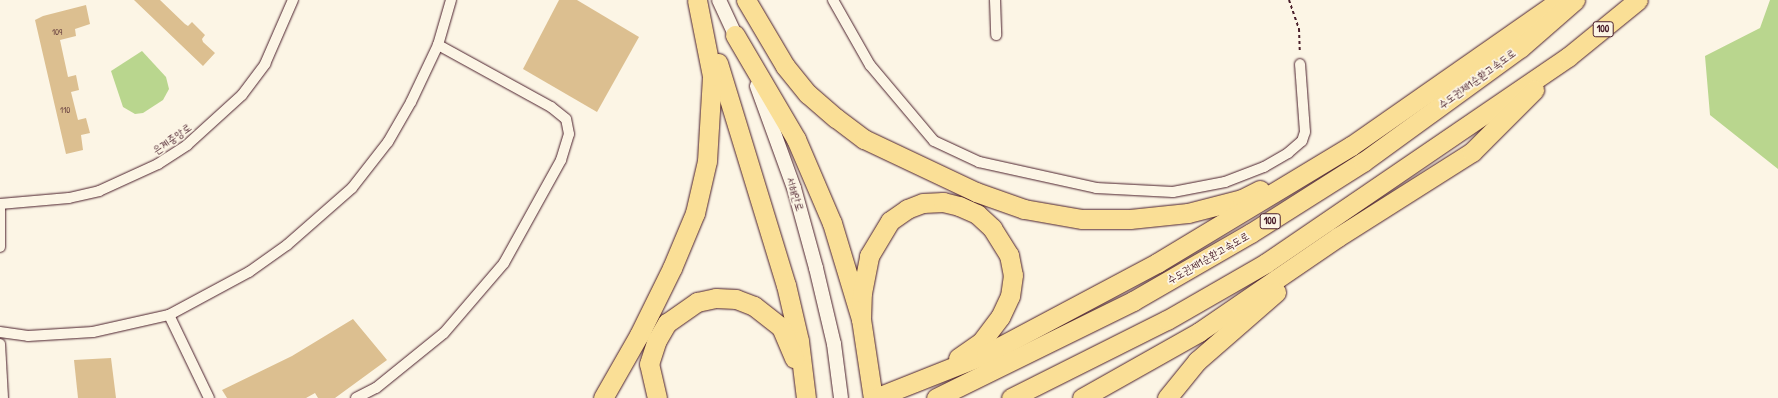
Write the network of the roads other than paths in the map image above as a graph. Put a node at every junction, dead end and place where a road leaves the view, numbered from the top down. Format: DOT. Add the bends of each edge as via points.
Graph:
graph roads {
  1 [pos="293,0"];
  2 [pos="451,0"];
  3 [pos="698,0"];
  4 [pos="719,0"];
  5 [pos="746,0"];
  6 [pos="995,0"];
  7 [pos="1560,0"];
  8 [pos="1575,0"];
  9 [pos="1638,0"];
  10 [pos="836,1"];
  11 [pos="735,35"];
  12 [pos="996,35"];
  13 [pos="438,45"];
  14 [pos="1568,57"];
  15 [pos="1300,64"];
  16 [pos="1351,146"];
  17 [pos="0,204"];
  18 [pos="1338,237"];
  19 [pos="0,247"];
  20 [pos="169,315"];
  21 [pos="861,318"];
  22 [pos="0,332"];
  23 [pos="0,344"];
  24 [pos="907,386"];
  25 [pos="806,395"];
  26 [pos="3,398"];
  27 [pos="209,398"];
  28 [pos="356,398"];
  29 [pos="603,398"];
  30 [pos="657,398"];
  31 [pos="841,398"];
  32 [pos="874,398"];
  33 [pos="936,398"];
  34 [pos="1011,398"];
  35 [pos="1082,398"];
  36 [pos="1167,398"];
  1 -- 17 [label="street, 은계중앙로" via="265,64 242,95 187,145 158,164 98,191 69,198"];
  2 -- 13 [label="street"];
  3 -- 25 [label="highway" via="778,256 799,341"];
  3 -- 29 [label="highway" via="712,76 707,161 694,213 672,268 639,336"];
  4 -- 11 [label="main road, 서해안로"];
  5 -- 16 [label="highway" via="785,66 808,94 836,118 864,139 902,159 976,192 1024,209 1082,219 1130,219 1188,213 1242,199"];
  6 -- 12 [label="street"];
  7 -- 16 [label="highway"];
  8 -- 33 [label="highway, 수도권제1순환고속도로 / 100" via="1520,48 1363,162 1258,229 1133,301"];
  9 -- 14 [label="highway, 100"];
  10 -- 15 [label="street" via="870,65 928,135 941,146 978,162 1096,188 1173,192 1225,182 1264,167 1288,153 1302,141 1305,132"];
  11 -- 21 [label="highway" via="796,139 832,223"];
  11 -- 31 [label="main road, 서해안로" via="770,116 794,188 834,344"];
  13 -- 20 [label="street" via="411,102 388,142 352,188 319,220 261,263 214,292"];
  13 -- 28 [label="street" via="552,107 566,119 570,134 561,160 504,263 444,333 376,388"];
  14 -- 18 [label="highway" via="1472,152"];
  14 -- 34 [label="highway, 100" via="1266,263 1168,320"];
  16 -- 24 [label="highway" via="1088,301 986,354"];
  17 -- 19 [label="street"];
  18 -- 35 [label="highway" via="1199,332"];
  18 -- 36 [label="highway" via="1197,362"];
  20 -- 22 [label="street" via="93,332 28,336"];
  20 -- 27 [label="street"];
  21 -- 24 [label="highway" via="862,293 869,256 890,221 907,209 923,203 943,202 977,214 992,228 1009,256 1013,275 1010,296 1000,317 980,342"];
  21 -- 32 [label="highway"];
  23 -- 26 [label="street"];
  24 -- 32 [label="highway"];
  25 -- 30 [label="highway" via="781,327 754,306 736,299 716,298 697,302 667,324 649,364"];
}
